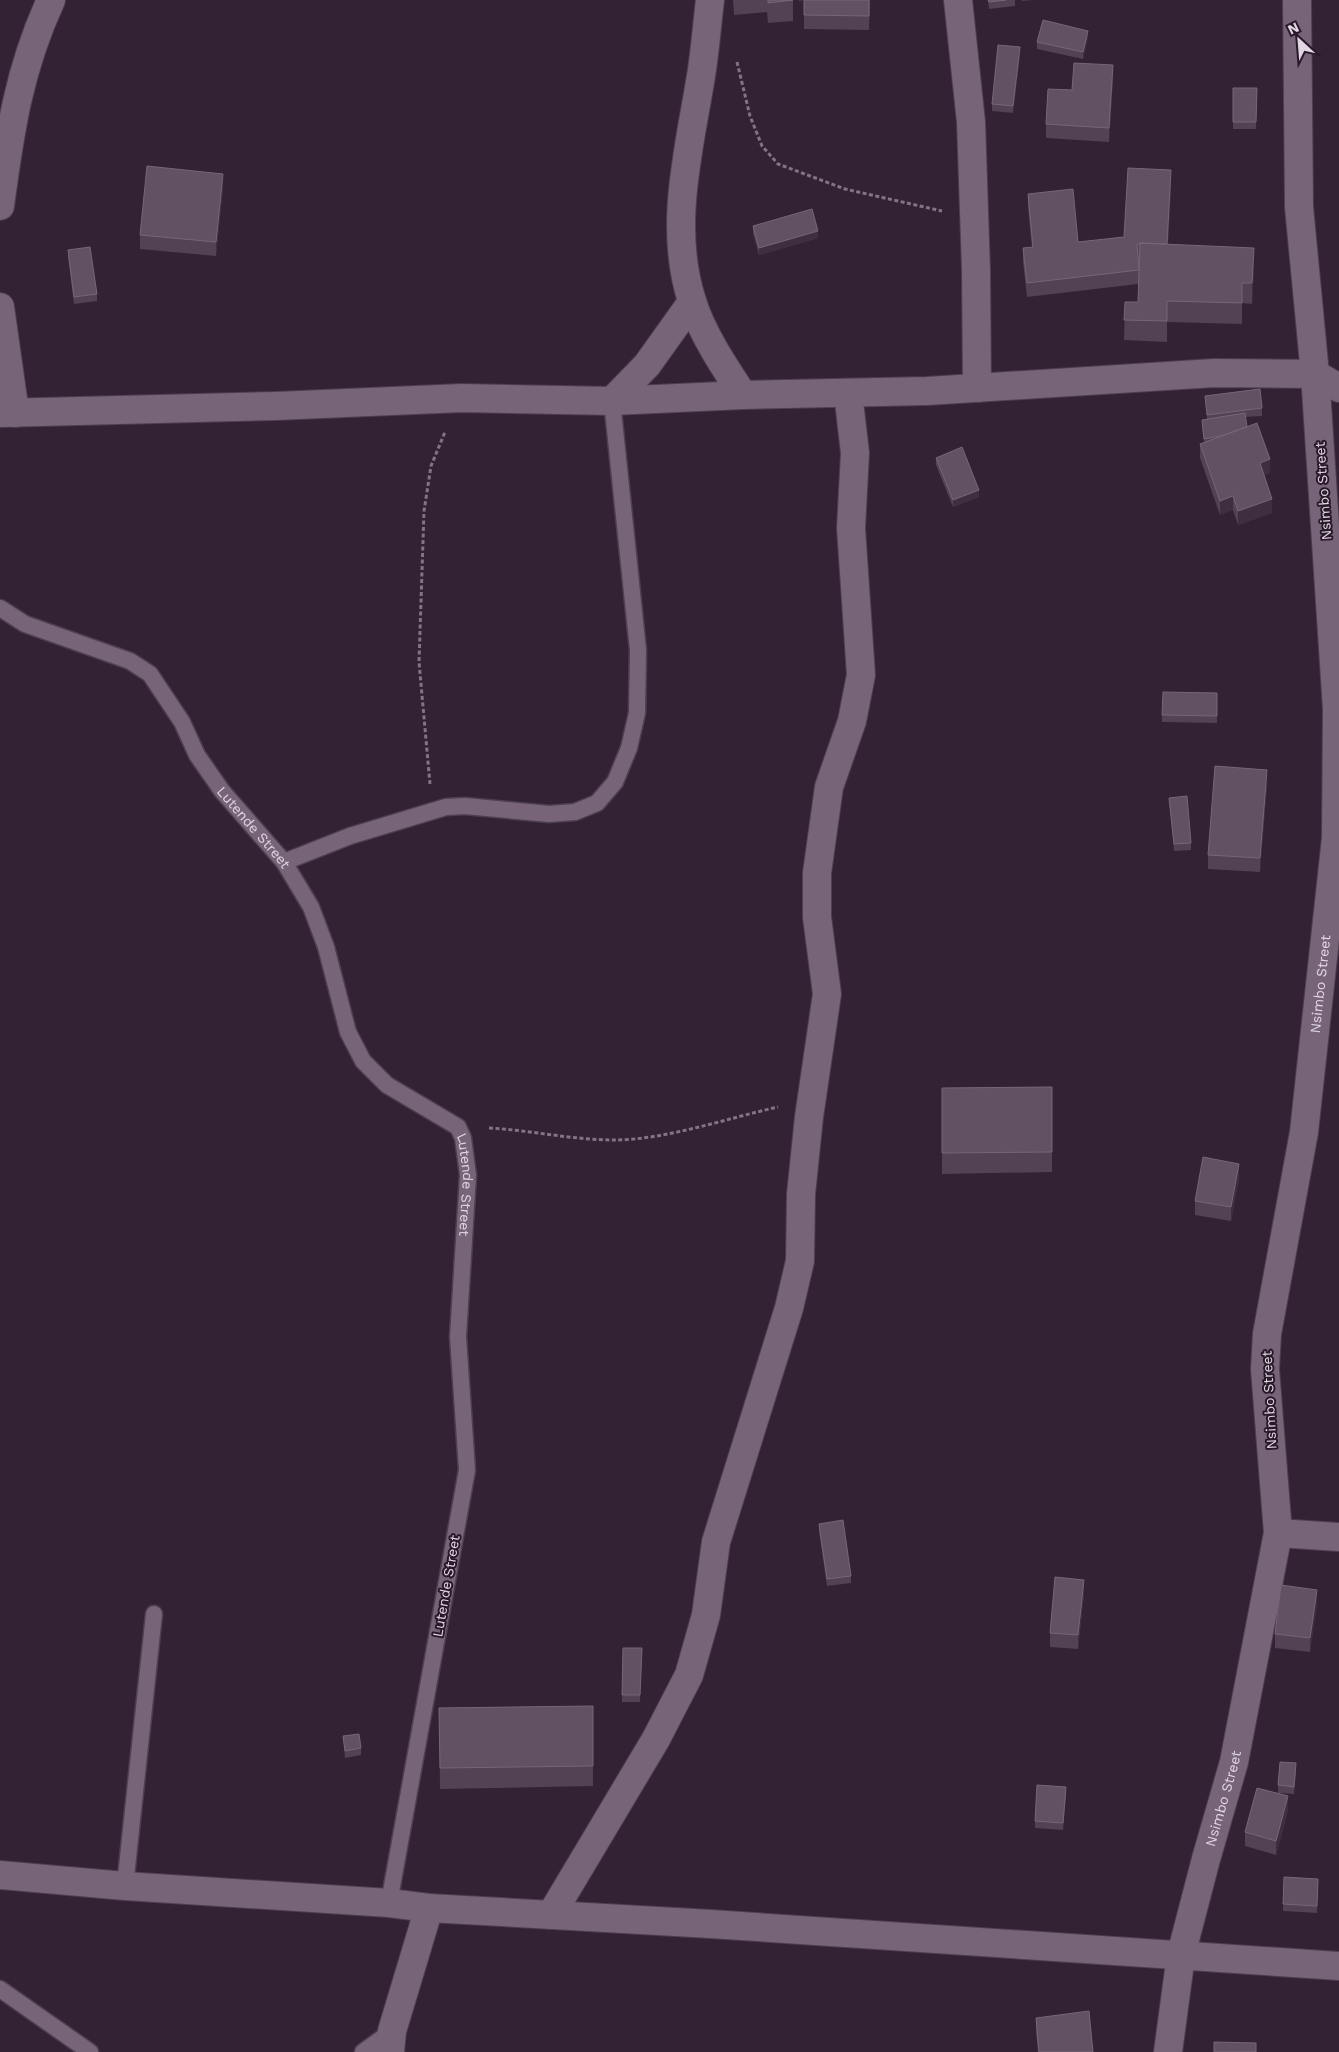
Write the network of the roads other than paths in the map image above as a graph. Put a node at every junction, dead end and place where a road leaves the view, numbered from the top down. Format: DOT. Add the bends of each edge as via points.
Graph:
graph roads {
  1 [pos="51,0"];
  2 [pos="710,0"];
  3 [pos="958,0"];
  4 [pos="1297,0"];
  5 [pos="0,206"];
  6 [pos="692,302"];
  7 [pos="0,307"];
  8 [pos="1315,374"];
  9 [pos="977,388"];
  10 [pos="1339,388"];
  11 [pos="848,393"];
  12 [pos="743,395"];
  13 [pos="612,401"];
  14 [pos="8,413"];
  15 [pos="0,608"];
  16 [pos="1338,839"];
  17 [pos="284,862"];
  18 [pos="1278,1534"];
  19 [pos="1339,1537"];
  20 [pos="154,1614"];
  21 [pos="0,1875"];
  22 [pos="125,1886"];
  23 [pos="389,1903"];
  24 [pos="429,1908"];
  25 [pos="551,1915"];
  26 [pos="1181,1955"];
  27 [pos="1339,1966"];
  28 [pos="0,1989"];
  29 [pos="391,2042"];
  30 [pos="90,2052"];
  31 [pos="363,2052"];
  32 [pos="1168,2052"];
  1 -- 5 [label="street" via="35,34 20,81"];
  2 -- 6 [label="street" via="702,74 683,177 681,248"];
  3 -- 9 [label="street" via="971,122"];
  4 -- 8 [label="street, Nsimbo Street" via="1299,207"];
  6 -- 12 [label="street" via="721,361"];
  6 -- 13 [label="street" via="647,365"];
  7 -- 14 [label="street"];
  8 -- 9 [label="street" via="1214,373"];
  8 -- 10 [label="street"];
  8 -- 16 [label="street, Nsimbo Street" via="1337,709"];
  9 -- 11 [label="street"];
  11 -- 12 [label="street"];
  11 -- 25 [label="street" via="855,453 851,528 861,675 852,721 829,787 817,873 817,917 827,994 801,1194 800,1261 789,1308 716,1542 706,1614 689,1675 656,1739"];
  12 -- 13 [label="street"];
  13 -- 14 [label="street" via="462,398"];
  13 -- 17 [label="lane" via="638,650 637,713 621,769 614,782 597,803 575,812 549,814 465,806 446,808 350,836"];
  15 -- 17 [label="lane, Lutende Street" via="25,624 130,660 150,674 222,791"];
  16 -- 18 [label="street, Nsimbo Street" via="1304,1132 1267,1334 1265,1370"];
  17 -- 23 [label="lane, Lutende Street" via="311,907 326,947 348,1032 364,1061 387,1086 458,1127 468,1175 458,1336 467,1470"];
  18 -- 19 [label="street"];
  18 -- 26 [label="street, Nsimbo Street" via="1234,1762"];
  20 -- 22 [label="lane"];
  21 -- 22 [label="street"];
  22 -- 23 [label="street"];
  23 -- 24 [label="street"];
  24 -- 25 [label="street"];
  24 -- 29 [label="street"];
  25 -- 26 [label="street"];
  26 -- 27 [label="street"];
  26 -- 32 [label="street, Nsimbo Street"];
  28 -- 30 [label="lane"];
  29 -- 31 [label="lane"];
}
